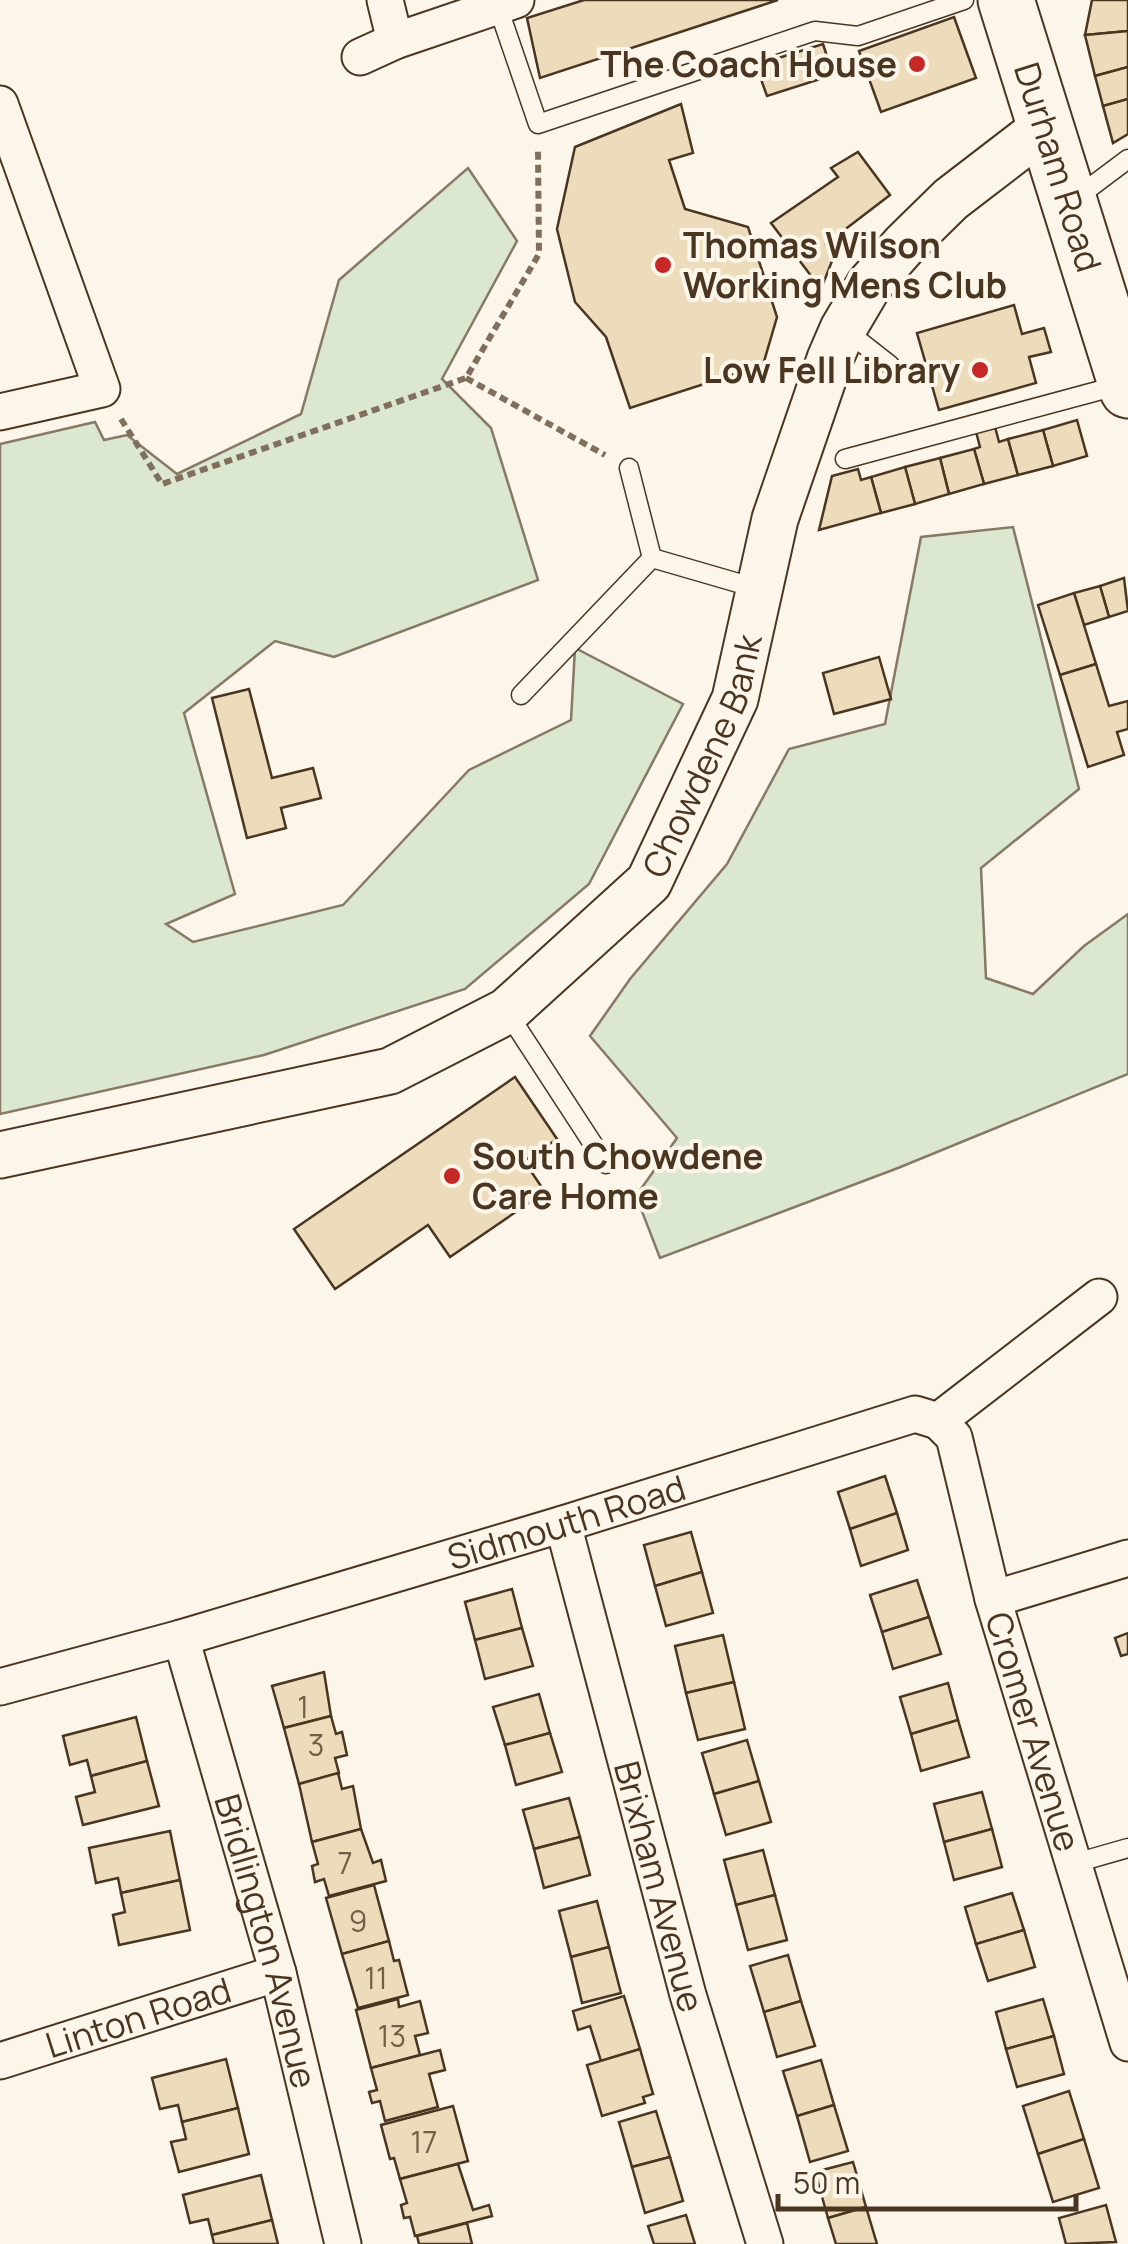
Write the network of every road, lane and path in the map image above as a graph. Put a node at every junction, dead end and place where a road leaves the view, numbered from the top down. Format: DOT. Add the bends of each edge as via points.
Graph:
graph roads {
  1 [pos="385,0"];
  2 [pos="964,0"];
  3 [pos="1006,0"];
  4 [pos="507,4"];
  5 [pos="395,41"];
  6 [pos="360,57"];
  7 [pos="0,104"];
  8 [pos="538,124"];
  9 [pos="1046,126"];
  10 [pos="1128,158"];
  11 [pos="1071,202"];
  12 [pos="1119,326"];
  13 [pos="843,329"];
  14 [pos="890,365"];
  15 [pos="466,378"];
  16 [pos="1127,387"];
  17 [pos="102,389"];
  18 [pos="0,412"];
  19 [pos="846,458"];
  20 [pos="629,468"];
  21 [pos="652,558"];
  22 [pos="759,590"];
  23 [pos="521,695"];
  24 [pos="507,1011"];
  25 [pos="0,1155"];
  26 [pos="606,1164"];
  27 [pos="1099,1297"];
  28 [pos="938,1421"];
  29 [pos="564,1524"];
  30 [pos="1128,1558"];
  31 [pos="993,1600"];
  32 [pos="180,1638"];
  33 [pos="0,1687"];
  34 [pos="1128,1848"];
  35 [pos="1072,1864"];
  36 [pos="278,1973"];
  37 [pos="1128,2043"];
  38 [pos="0,2060"];
  39 [pos="343,2244"];
  40 [pos="765,2244"];
  1 -- 5 [label="street"];
  2 -- 8 [label="lane" via="858,36 815,31"];
  3 -- 9 [label="main road, Durham Road"];
  4 -- 5 [label="street"];
  4 -- 8 [label="lane"];
  5 -- 6 [label="street"];
  7 -- 17 [label="street"];
  8 -- 15 [label="path" via="539,254"];
  9 -- 11 [label="main road, Durham Road"];
  9 -- 13 [label="street, Chowdene Bank" via="905,244"];
  10 -- 11 [label="lane"];
  11 -- 12 [label="main road, Durham Road"];
  12 -- 16 [label="main road, Durham Road"];
  13 -- 14 [label="lane"];
  13 -- 22 [label="street, Chowdene Bank" via="775,520"];
  15 -- 17 [label="path" via="162,484"];
  15 -- 20 [label="path"];
  16 -- 19 [label="lane"];
  17 -- 18 [label="street"];
  20 -- 21 [label="lane"];
  21 -- 22 [label="lane"];
  21 -- 23 [label="lane"];
  22 -- 24 [label="street, Chowdene Bank" via="735,698 649,882"];
  24 -- 25 [label="street, Chowdene Bank" via="390,1071"];
  24 -- 26 [label="lane"];
  27 -- 28 [label="street"];
  28 -- 29 [label="street, Sidmouth Road" via="915,1414"];
  28 -- 31 [label="street, Cromer Avenue" via="954,1437"];
  29 -- 32 [label="street, Sidmouth Road"];
  29 -- 40 [label="street, Brixham Avenue" via="688,1994"];
  30 -- 31 [label="street"];
  31 -- 35 [label="street, Cromer Avenue"];
  32 -- 33 [label="street, Sidmouth Road"];
  32 -- 36 [label="street, Bridlington Avenue"];
  34 -- 35 [label="lane"];
  35 -- 37 [label="street, Cromer Avenue"];
  36 -- 38 [label="street, Linton Road"];
  36 -- 39 [label="street, Bridlington Avenue"];
}
